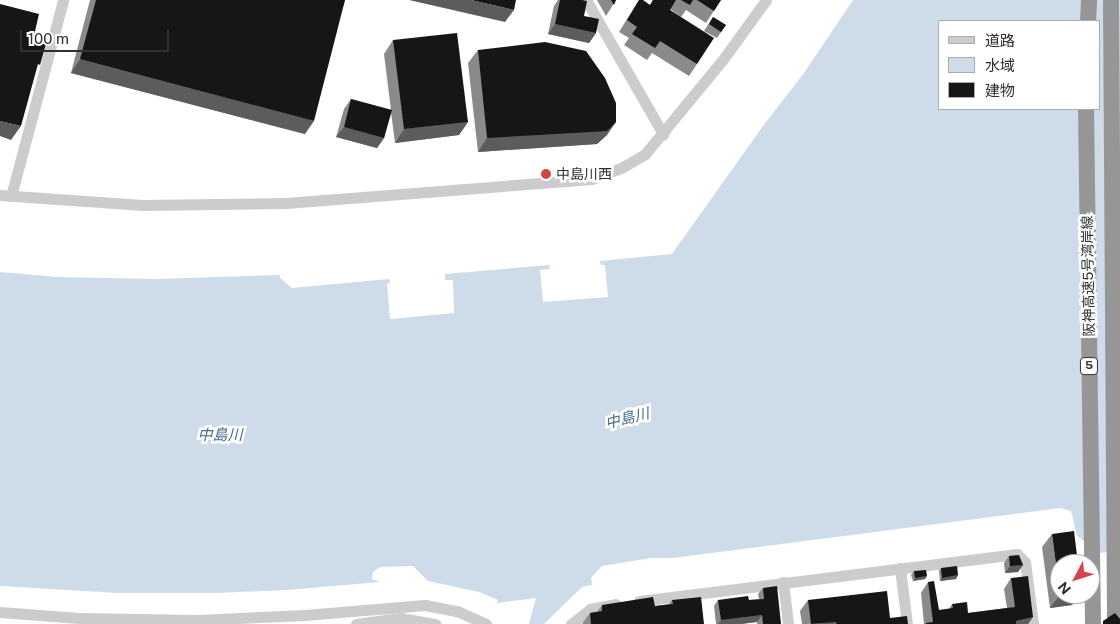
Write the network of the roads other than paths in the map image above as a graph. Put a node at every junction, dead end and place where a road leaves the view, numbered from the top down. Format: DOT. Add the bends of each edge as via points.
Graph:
graph roads {
  1 [pos="63,0"];
  2 [pos="586,0"];
  3 [pos="766,0"];
  4 [pos="1089,0"];
  5 [pos="1111,0"];
  6 [pos="1088,20"];
  7 [pos="1086,110"];
  8 [pos="663,134"];
  9 [pos="5,196"];
  10 [pos="900,568"];
  11 [pos="783,582"];
  12 [pos="0,612"];
  13 [pos="356,624"];
  14 [pos="434,624"];
  15 [pos="486,624"];
  16 [pos="571,624"];
  17 [pos="788,624"];
  18 [pos="907,624"];
  19 [pos="1033,624"];
  20 [pos="1093,624"];
  21 [pos="1115,624"];
  1 -- 9 [label="street"];
  2 -- 8 [label="street"];
  3 -- 8 [label="street"];
  4 -- 6 [label="highway"];
  5 -- 21 [label="highway, 阪神高速5号湾岸線 / 5"];
  7 -- 20 [label="highway, 阪神高速5号湾岸線 / 5"];
  8 -- 9 [label="street" via="636,161 592,179 286,203 143,205"];
  10 -- 11 [label="street"];
  10 -- 18 [label="street"];
  10 -- 19 [label="street" via="1017,554 1025,562"];
  11 -- 16 [label="street" via="596,607"];
  11 -- 17 [label="street"];
  12 -- 15 [label="street" via="79,618 197,620 305,615 425,604 457,611"];
  13 -- 14 [label="street" via="400,618"];
}
